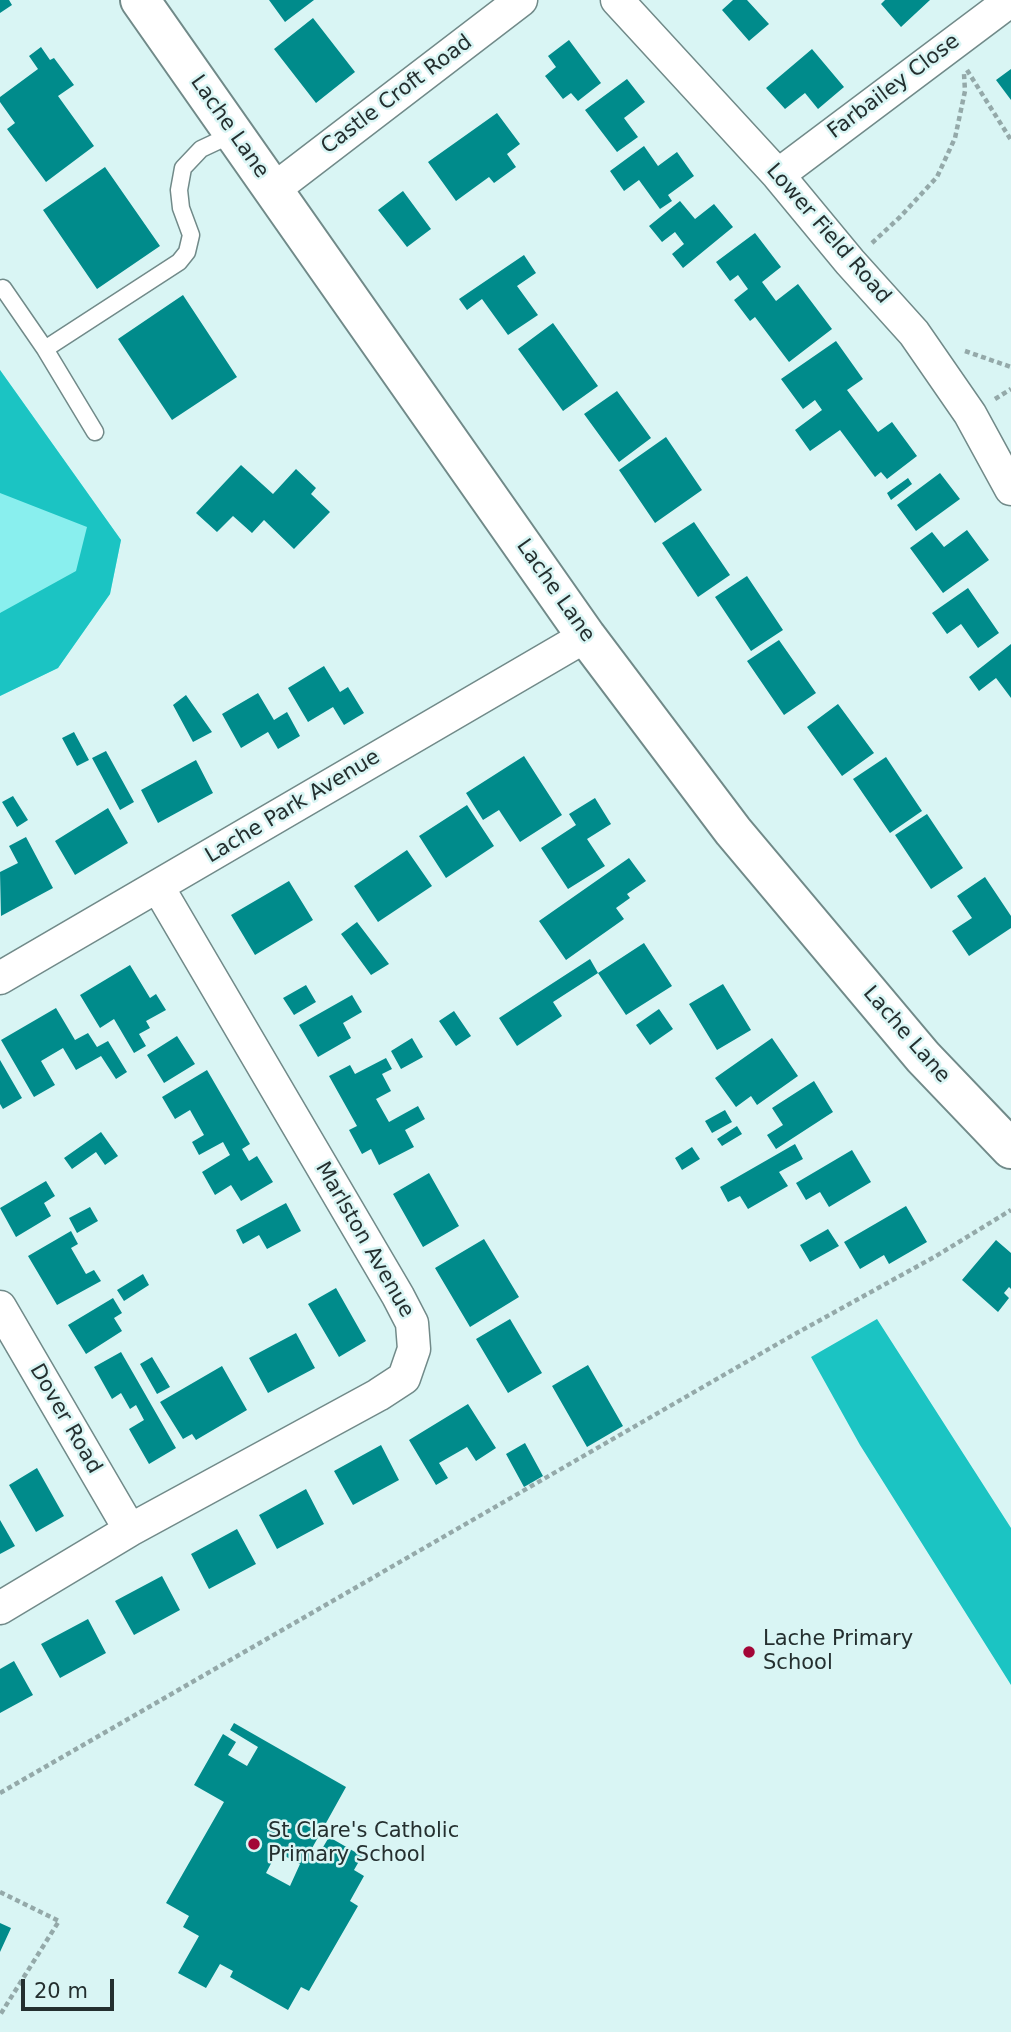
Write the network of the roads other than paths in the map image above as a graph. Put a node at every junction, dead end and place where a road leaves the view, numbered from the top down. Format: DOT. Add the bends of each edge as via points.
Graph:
graph roads {
  1 [pos="140,0"];
  2 [pos="521,0"];
  3 [pos="617,0"];
  4 [pos="1011,0"];
  5 [pos="235,133"];
  6 [pos="778,175"];
  7 [pos="273,190"];
  8 [pos="2,288"];
  9 [pos="45,349"];
  10 [pos="95,432"];
  11 [pos="1011,489"];
  12 [pos="586,636"];
  13 [pos="158,887"];
  14 [pos="0,978"];
  15 [pos="1011,1149"];
  16 [pos="0,1307"];
  17 [pos="130,1530"];
  18 [pos="0,1608"];
  1 -- 5 [label="street, Lache Lane"];
  2 -- 7 [label="street, Castle Croft Road"];
  3 -- 6 [label="street, Lower Field Road"];
  4 -- 6 [label="street, Farbailey Close"];
  5 -- 7 [label="street, Lache Lane"];
  5 -- 9 [label="lane" via="201,149 183,168 181,208 191,235 179,262"];
  6 -- 11 [label="street, Lower Field Road" via="914,333 970,414"];
  7 -- 12 [label="street, Lache Lane"];
  8 -- 9 [label="lane"];
  9 -- 10 [label="lane"];
  12 -- 13 [label="street, Lache Park Avenue"];
  12 -- 15 [label="street, Lache Lane" via="733,831 923,1057"];
  13 -- 14 [label="street, Lache Park Avenue"];
  13 -- 17 [label="street, Marlston Avenue" via="398,1296 412,1323 414,1349 404,1378"];
  16 -- 17 [label="street, Dover Road"];
  17 -- 18 [label="street, Marlston Avenue"];
}
